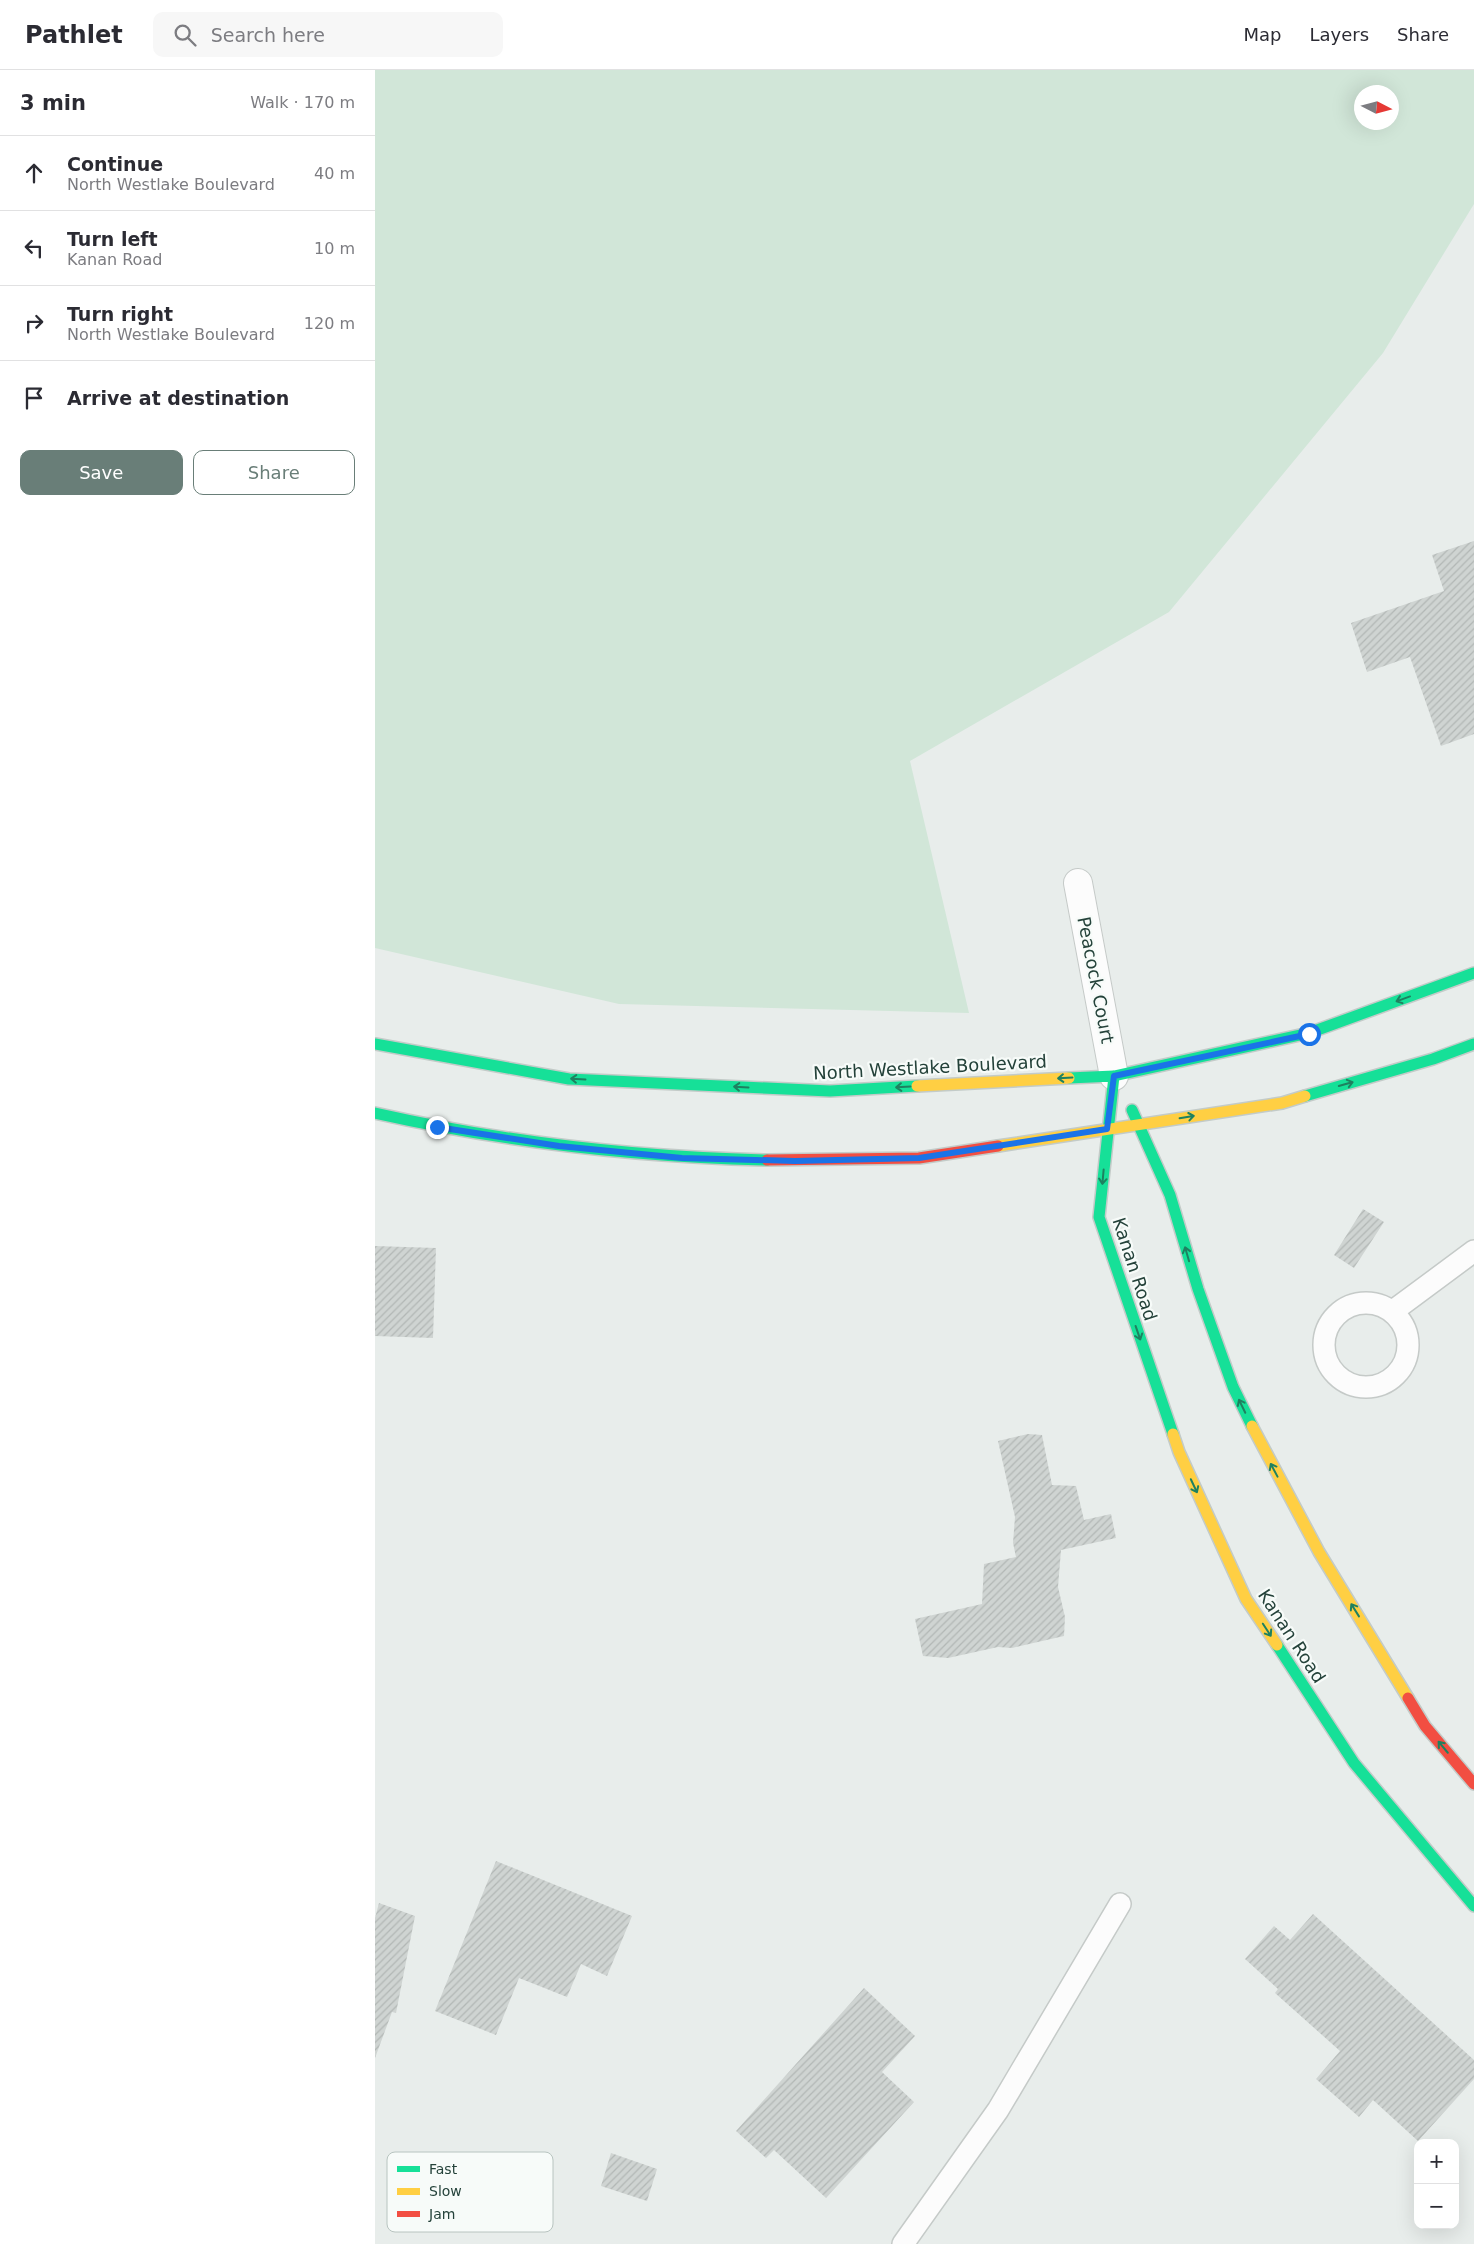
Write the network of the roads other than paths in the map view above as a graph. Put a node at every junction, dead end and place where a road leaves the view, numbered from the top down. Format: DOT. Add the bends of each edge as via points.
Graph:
graph roads {
  1 [pos="1078,884"];
  2 [pos="1474,973"];
  3 [pos="375,1044"];
  4 [pos="1474,1044"];
  5 [pos="1121,1089"];
  6 [pos="375,1113"];
  7 [pos="1139,1125"];
  8 [pos="1107,1129"];
  9 [pos="1474,1251"];
  10 [pos="1393,1311"];
  11 [pos="1474,1784"];
  12 [pos="1120,1904"];
  13 [pos="1474,1906"];
  14 [pos="903,2244"];
  1 -- 5 [label="street, Peacock Court"];
  2 -- 5 [label="main road, North Westlake Boulevard, one-way" via="1309,1034"];
  5 -- 3 [label="main road, North Westlake Boulevard, one-way" via="820,1091 569,1079"];
  7 -- 4 [label="main road, one-way" via="1282,1103"];
  5 -- 7 [label="main road"];
  5 -- 8 [label="main road, Kanan Road"];
  6 -- 8 [label="main road" via="437,1127 559,1146 682,1158 795,1161 919,1158"];
  7 -- 8 [label="main road"];
  11 -- 7 [label="main road, one-way" via="1425,1726 1319,1552 1263,1450 1233,1387 1198,1289 1170,1195"];
  8 -- 13 [label="main road, Kanan Road, one-way" via="1099,1217 1179,1452 1246,1599 1354,1763"];
  9 -- 10 [label="lane"];
  10 -- 10 [label="lane" via="1381,1304 1366,1302 1351,1304 1338,1312 1324,1338 1330,1366 1339,1378 1364,1387 1378,1386 1399,1372 1406,1360 1408,1334"];
  12 -- 14 [label="lane" via="998,2110"];
}
